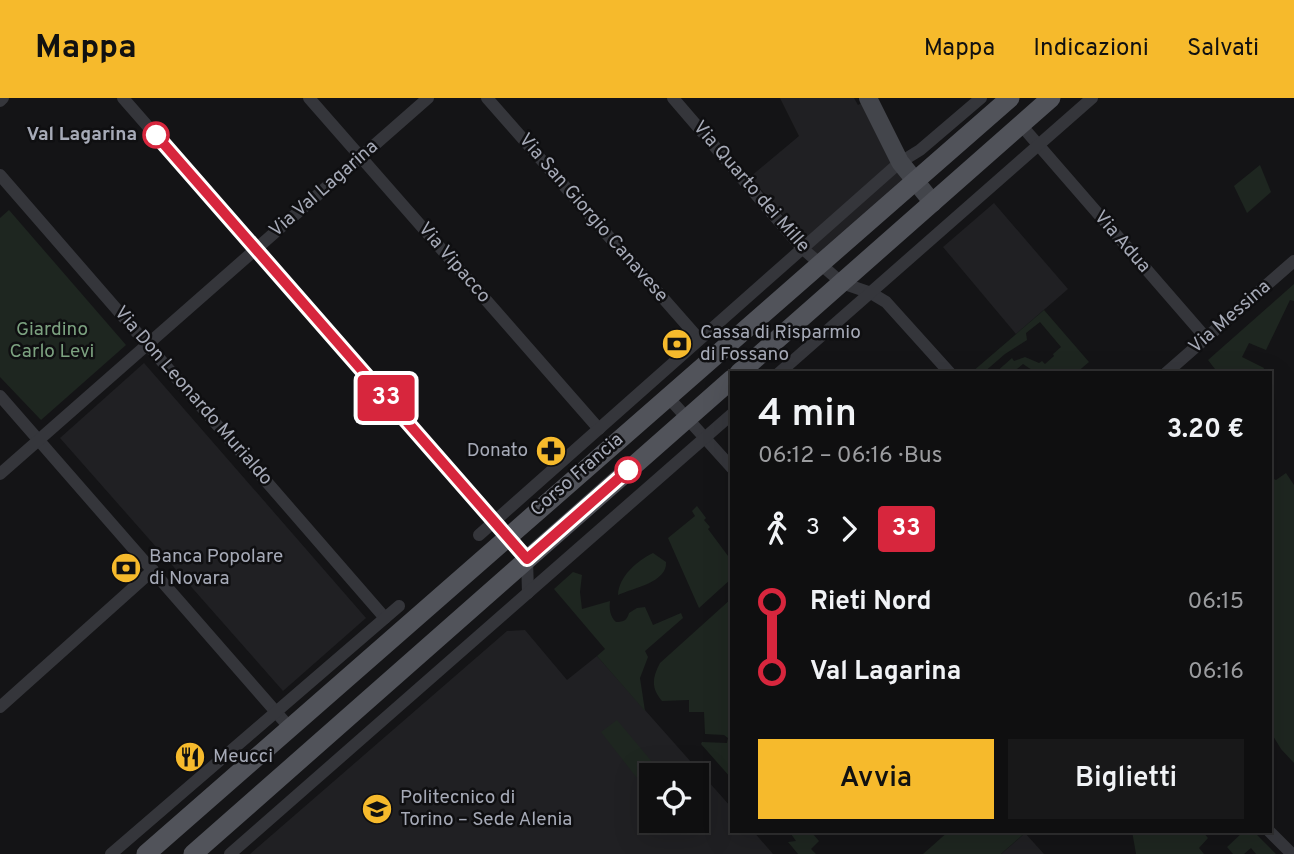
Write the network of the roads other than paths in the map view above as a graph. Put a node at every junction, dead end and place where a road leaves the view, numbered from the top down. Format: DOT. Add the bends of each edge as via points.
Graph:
graph roads {
  1 [pos="123,98"];
  2 [pos="309,98"];
  3 [pos="428,98"];
  4 [pos="488,98"];
  5 [pos="673,98"];
  6 [pos="868,98"];
  7 [pos="1010,98"];
  8 [pos="1051,98"];
  9 [pos="1092,98"];
  10 [pos="977,99"];
  11 [pos="1021,125"];
  12 [pos="1038,145"];
  13 [pos="361,157"];
  14 [pos="900,162"];
  15 [pos="0,175"];
  16 [pos="915,182"];
  17 [pos="933,203"];
  18 [pos="950,223"];
  19 [pos="802,248"];
  20 [pos="257,249"];
  21 [pos="1294,261"];
  22 [pos="830,274"];
  23 [pos="871,293"];
  24 [pos="1206,338"];
  25 [pos="699,339"];
  26 [pos="148,344"];
  27 [pos="741,371"];
  28 [pos="781,371"];
  29 [pos="948,371"];
  30 [pos="1168,371"];
  31 [pos="730,381"];
  32 [pos="0,396"];
  33 [pos="667,396"];
  34 [pos="730,416"];
  35 [pos="687,418"];
  36 [pos="599,429"];
  37 [pos="705,438"];
  38 [pos="39,440"];
  39 [pos="730,466"];
  40 [pos="0,474"];
  41 [pos="500,529"];
  42 [pos="479,535"];
  43 [pos="527,559"];
  44 [pos="153,570"];
  45 [pos="528,593"];
  46 [pos="399,606"];
  47 [pos="385,618"];
  48 [pos="0,707"];
  49 [pos="276,711"];
  50 [pos="290,727"];
  51 [pos="1271,833"];
  52 [pos="111,854"];
  53 [pos="146,854"];
  54 [pos="193,854"];
  55 [pos="230,854"];
  56 [pos="1292,854"];
  1 -- 20 [label="street"];
  2 -- 13 [label="street, Via Vipacco"];
  3 -- 13 [label="street, Via Val Lagarina"];
  4 -- 25 [label="street, Via San Giorgio Canavese"];
  5 -- 19 [label="street, Via Quarto dei Mille"];
  6 -- 14 [label="street"];
  7 -- 16 [label="main road, Corso Francia"];
  8 -- 11 [label="main road, Corso Francia"];
  9 -- 12 [label="street"];
  10 -- 14 [label="street, Corso Francia"];
  11 -- 12 [label="street, Via Adua"];
  11 -- 17 [label="main road, Corso Francia"];
  12 -- 18 [label="street"];
  12 -- 24 [label="street, Via Adua"];
  13 -- 20 [label="street, Via Val Lagarina"];
  13 -- 36 [label="street, Via Vipacco"];
  14 -- 16 [label="street"];
  14 -- 19 [label="street, Corso Francia"];
  15 -- 26 [label="street, Via Don Leonardo Murialdo"];
  16 -- 17 [label="street"];
  16 -- 22 [label="main road, Corso Francia"];
  17 -- 18 [label="street"];
  17 -- 22 [label="main road, Corso Francia"];
  18 -- 23 [label="street"];
  19 -- 22 [label="street, Via Quarto dei Mille"];
  19 -- 25 [label="street, Corso Francia"];
  20 -- 26 [label="street, Via Val Lagarina"];
  20 -- 41 [label="street"];
  21 -- 24 [label="street, Via Messina"];
  22 -- 23 [label="street"];
  22 -- 27 [label="main road, Corso Francia"];
  22 -- 33 [label="main road, Corso Francia"];
  23 -- 28 [label="street"];
  23 -- 29 [label="street" via="886,302"];
  24 -- 30 [label="street, Via Messina"];
  25 -- 36 [label="street, Corso Francia"];
  26 -- 38 [label="street, Via Val Lagarina"];
  26 -- 47 [label="street, Via Don Leonardo Murialdo"];
  31 -- 35 [label="main road, Corso Francia"];
  32 -- 38 [label="street"];
  33 -- 35 [label="street"];
  33 -- 41 [label="main road, Corso Francia"];
  34 -- 37 [label="street"];
  35 -- 37 [label="street"];
  35 -- 43 [label="main road, Corso Francia"];
  36 -- 41 [label="street, Corso Francia"];
  37 -- 39 [label="street"];
  37 -- 45 [label="street"];
  38 -- 40 [label="street, Via Val Lagarina"];
  38 -- 44 [label="street"];
  41 -- 42 [label="street, Corso Francia"];
  41 -- 43 [label="street"];
  41 -- 50 [label="main road, Corso Francia"];
  43 -- 45 [label="street"];
  43 -- 54 [label="main road, Corso Francia"];
  44 -- 48 [label="street"];
  44 -- 49 [label="street"];
  45 -- 55 [label="street"];
  46 -- 47 [label="street"];
  47 -- 49 [label="street"];
  49 -- 50 [label="street"];
  49 -- 52 [label="street"];
  50 -- 53 [label="main road, Corso Francia"];
  51 -- 56 [label="street"];
}
